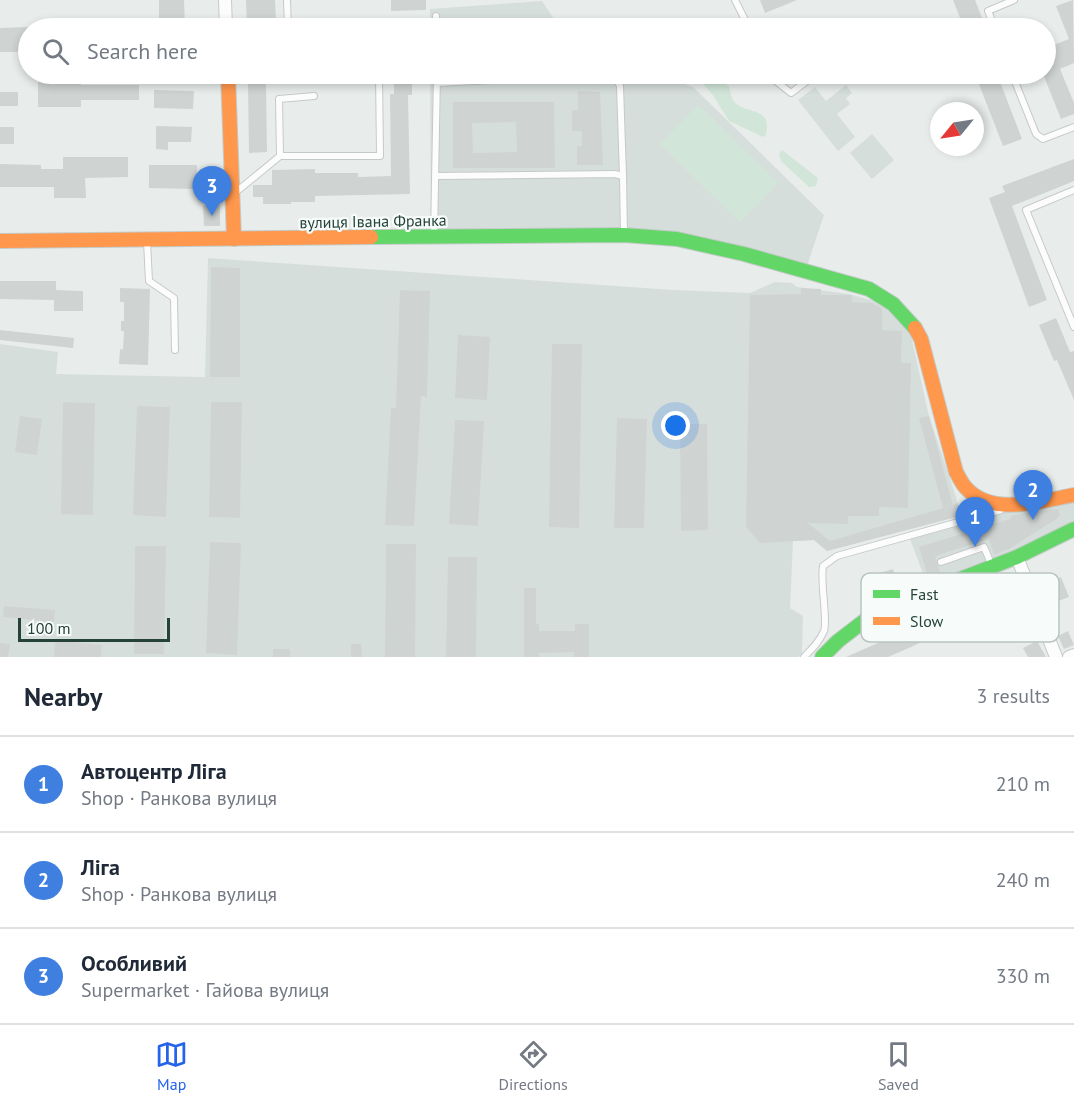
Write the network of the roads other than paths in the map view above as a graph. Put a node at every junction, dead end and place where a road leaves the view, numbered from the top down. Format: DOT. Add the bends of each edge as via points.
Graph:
graph roads {
  1 [pos="225,0"];
  2 [pos="286,0"];
  3 [pos="735,0"];
  4 [pos="1014,0"];
  5 [pos="226,18"];
  6 [pos="287,18"];
  7 [pos="744,18"];
  8 [pos="991,18"];
  9 [pos="228,84"];
  10 [pos="379,84"];
  11 [pos="437,84"];
  12 [pos="619,84"];
  13 [pos="780,84"];
  14 [pos="803,84"];
  15 [pos="1016,84"];
  16 [pos="314,96"];
  17 [pos="1074,127"];
  18 [pos="280,156"];
  19 [pos="436,176"];
  20 [pos="623,176"];
  21 [pos="1074,190"];
  22 [pos="233,194"];
  23 [pos="624,235"];
  24 [pos="434,237"];
  25 [pos="234,238"];
  26 [pos="147,239"];
  27 [pos="0,241"];
  28 [pos="1074,327"];
  29 [pos="175,350"];
  30 [pos="1074,495"];
  31 [pos="1016,506"];
  32 [pos="1074,529"];
  33 [pos="1017,557"];
  34 [pos="941,562"];
  35 [pos="992,567"];
  36 [pos="976,573"];
  37 [pos="1023,573"];
  38 [pos="861,623"];
  39 [pos="1050,642"];
  40 [pos="1074,655"];
  41 [pos="804,657"];
  42 [pos="822,657"];
  43 [pos="1056,657"];
  44 [pos="1070,657"];
  1 -- 5 [label="street"];
  2 -- 6 [label="lane"];
  3 -- 7 [label="lane"];
  4 -- 8 [label="lane" via="988,11"];
  9 -- 22 [label="main road"];
  10 -- 18 [label="lane" via="380,156"];
  11 -- 19 [label="lane"];
  12 -- 20 [label="lane"];
  13 -- 14 [label="lane" via="791,93"];
  15 -- 17 [label="lane" via="1036,134 1042,139"];
  16 -- 18 [label="lane" via="279,99"];
  18 -- 22 [label="lane"];
  19 -- 20 [label="lane"];
  19 -- 24 [label="lane"];
  20 -- 23 [label="lane"];
  21 -- 28 [label="lane" via="1026,210"];
  22 -- 25 [label="main road"];
  23 -- 24 [label="main road, вулиця Івана Франка"];
  23 -- 31 [label="main road, вулиця Івана Франка" via="677,239 744,254 869,289 887,298 911,321 921,339 959,479 979,499"];
  24 -- 25 [label="main road, вулиця Івана Франка"];
  25 -- 26 [label="main road, вулиця Івана Франка"];
  26 -- 27 [label="main road, вулиця Івана Франка"];
  26 -- 29 [label="lane" via="149,281 174,298"];
  30 -- 31 [label="main road"];
  31 -- 41 [label="lane" via="837,556 823,566 821,577 825,629"];
  32 -- 33 [label="main road"];
  33 -- 35 [label="main road"];
  33 -- 37 [label="street"];
  34 -- 35 [label="lane" via="984,547"];
  35 -- 36 [label="main road"];
  38 -- 42 [label="main road"];
  39 -- 43 [label="street"];
  40 -- 44 [label="street"];
}
